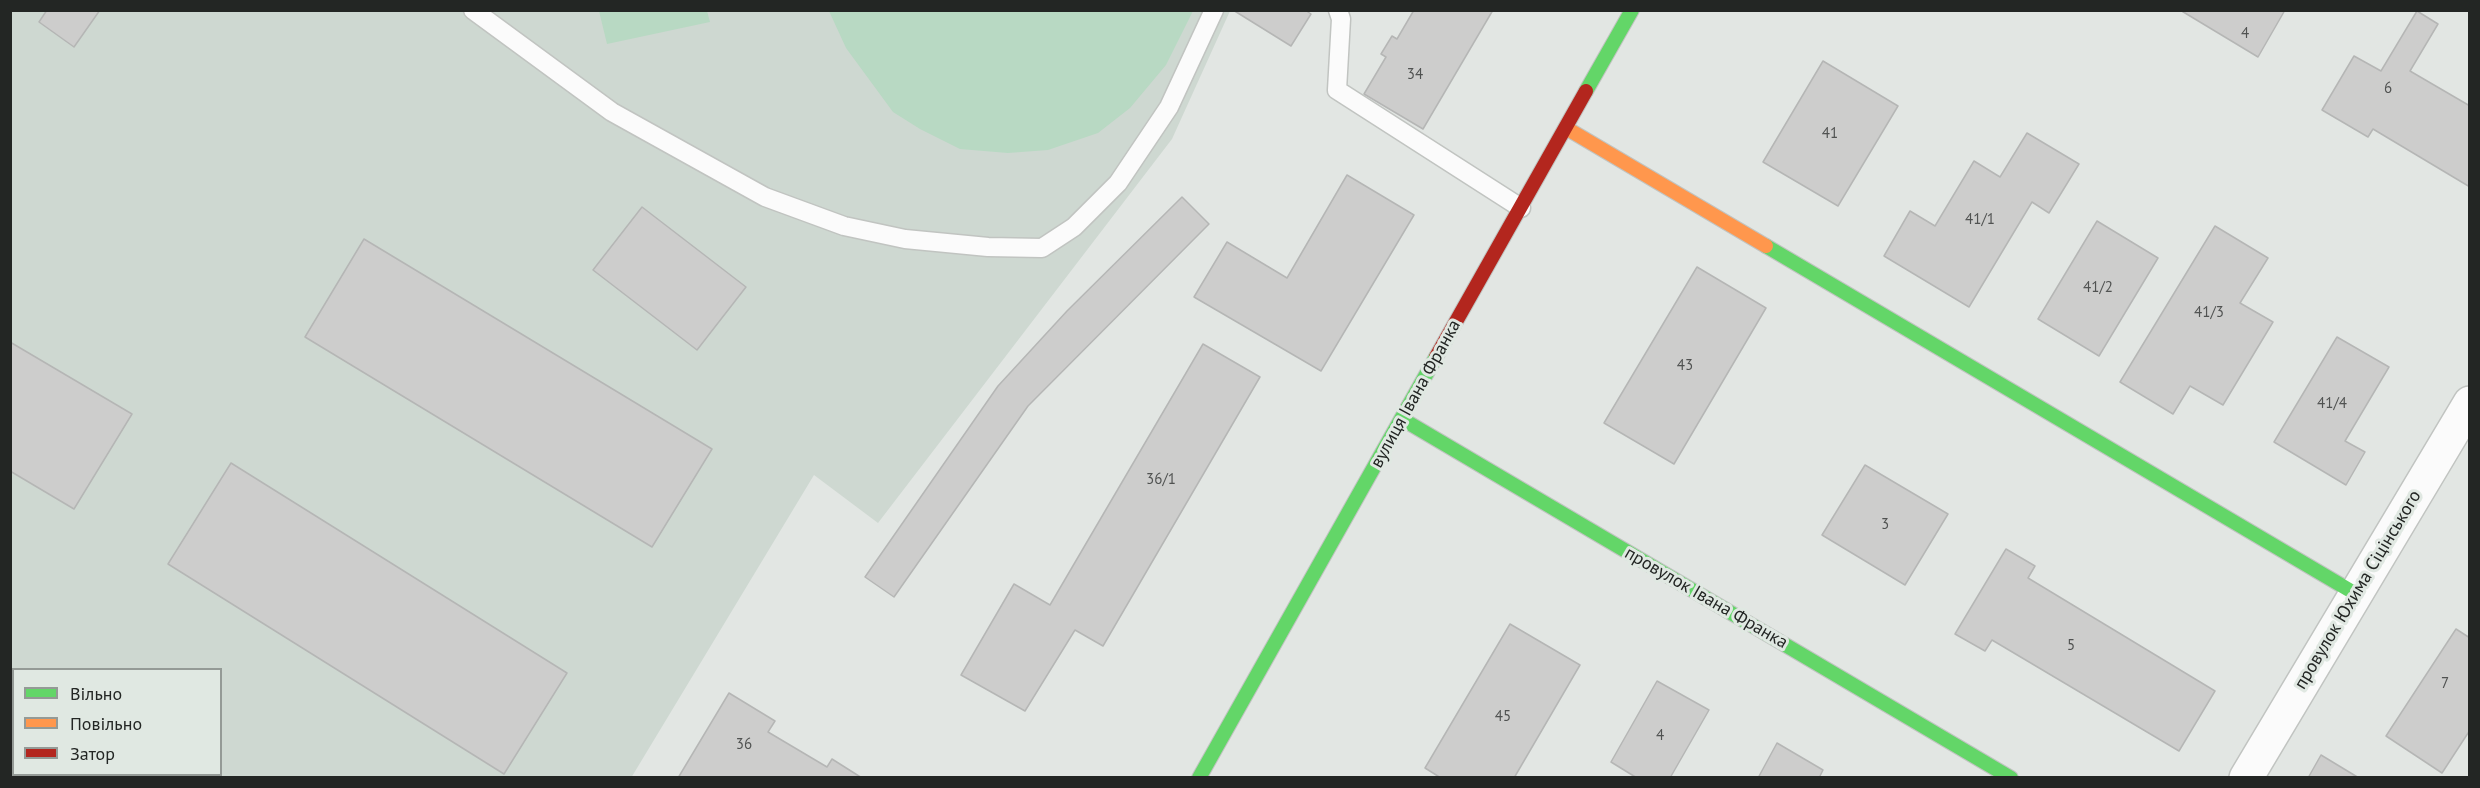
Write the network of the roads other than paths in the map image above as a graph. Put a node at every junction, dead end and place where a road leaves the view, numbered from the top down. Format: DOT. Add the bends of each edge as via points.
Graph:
graph roads {
  1 [pos="473,10"];
  2 [pos="1214,10"];
  3 [pos="1338,10"];
  4 [pos="1632,10"];
  5 [pos="1566,128"];
  6 [pos="1521,208"];
  7 [pos="2469,403"];
  8 [pos="1402,419"];
  9 [pos="2356,594"];
  10 [pos="1199,777"];
  11 [pos="2010,777"];
  12 [pos="2246,777"];
  1 -- 2 [label="lane" via="612,112 765,198 844,226 905,238 1042,248 1074,227 1118,183 1170,107"];
  3 -- 6 [label="lane" via="1341,19 1336,90"];
  4 -- 5 [label="street, вулиця Івана Франка"];
  5 -- 6 [label="street, вулиця Івана Франка"];
  5 -- 9 [label="street"];
  6 -- 8 [label="street, вулиця Івана Франка"];
  7 -- 9 [label="street, провулок Юхима Сіцінського"];
  8 -- 10 [label="street, вулиця Івана Франка"];
  8 -- 11 [label="street, провулок Івана Франка"];
  9 -- 12 [label="street, провулок Юхима Сіцінського"];
}
